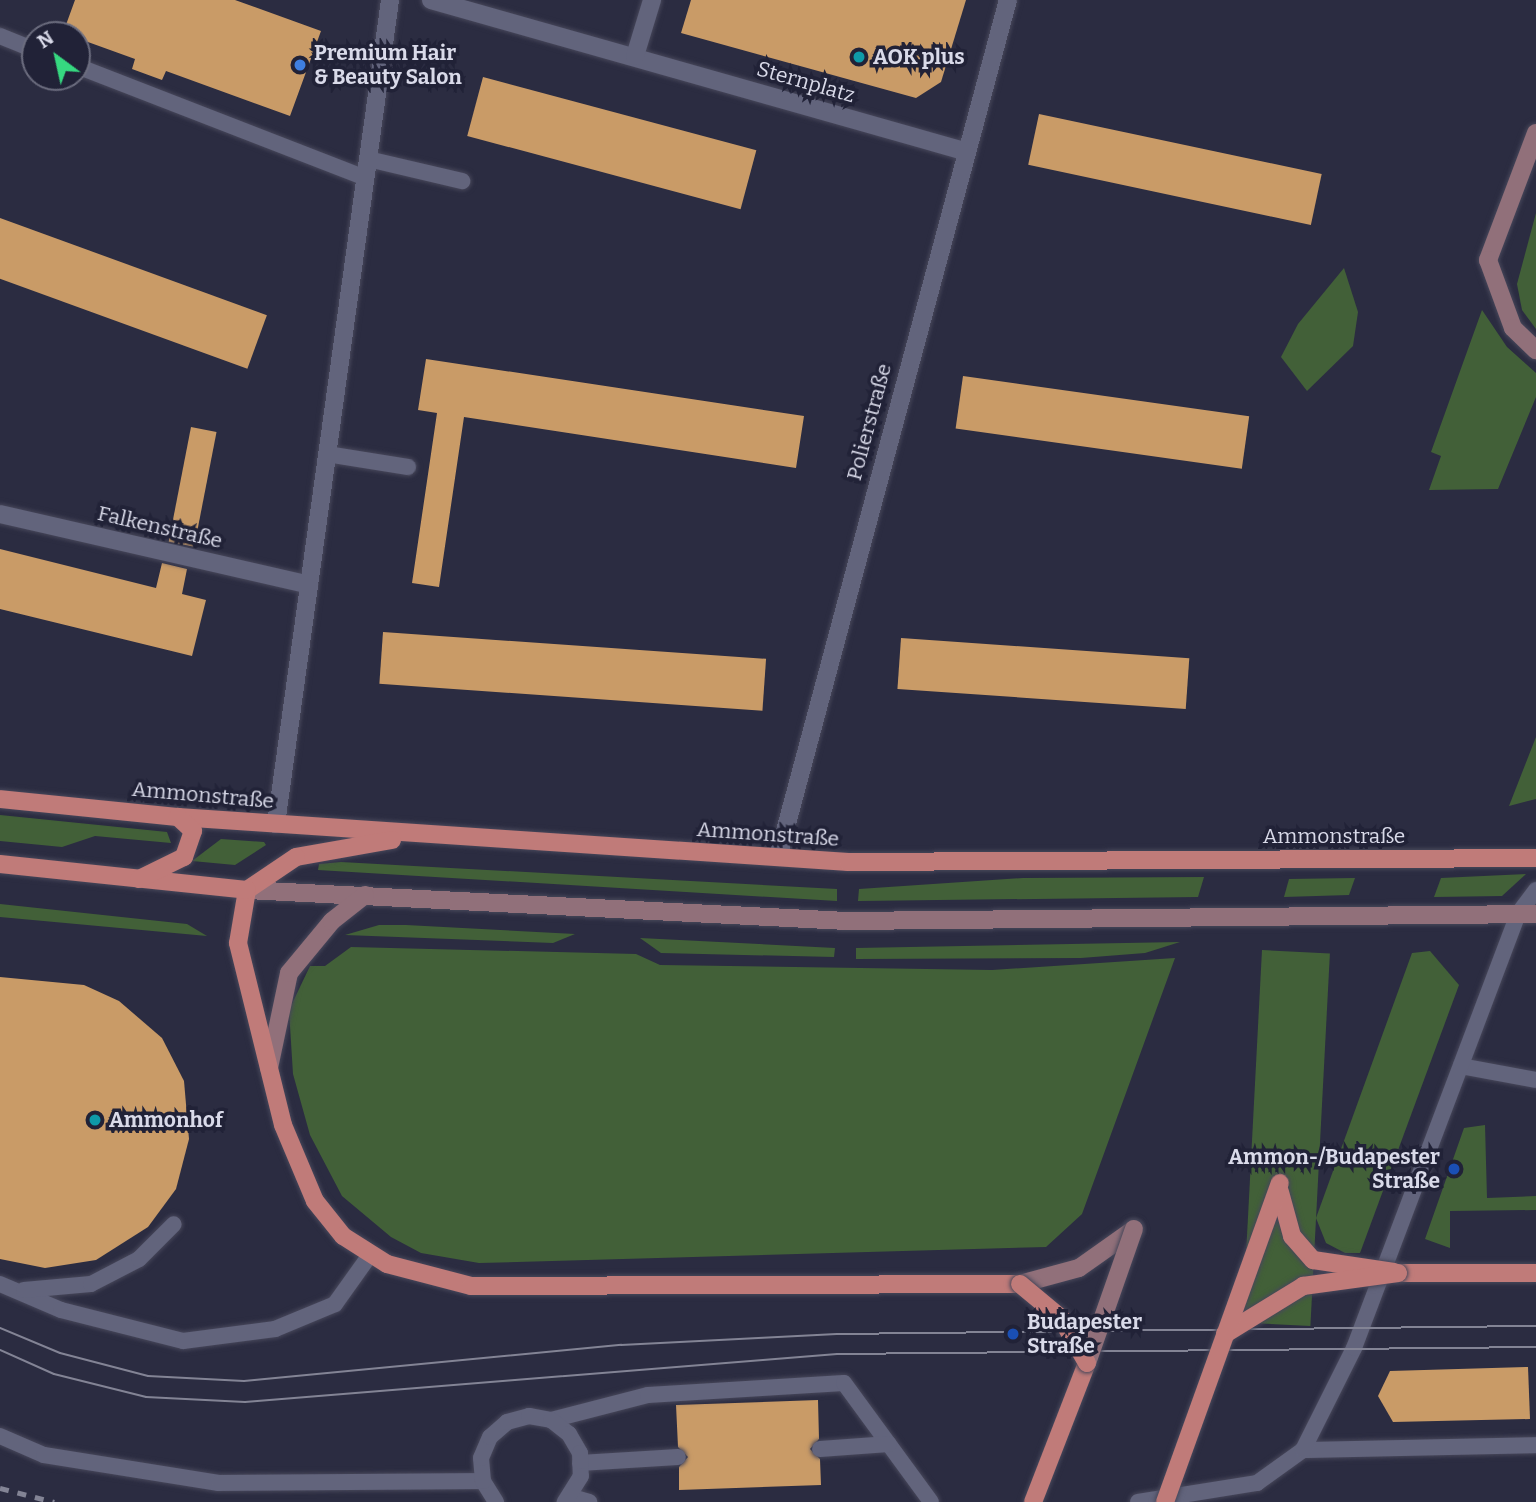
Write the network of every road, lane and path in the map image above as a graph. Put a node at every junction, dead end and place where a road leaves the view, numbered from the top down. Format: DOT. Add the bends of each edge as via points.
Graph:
graph roads {
  1 [pos="390,0"];
  2 [pos="431,0"];
  3 [pos="652,0"];
  4 [pos="1008,0"];
  5 [pos="0,36"];
  6 [pos="21,44"];
  7 [pos="635,56"];
  8 [pos="91,71"];
  9 [pos="1536,133"];
  10 [pos="964,151"];
  11 [pos="368,159"];
  12 [pos="366,178"];
  13 [pos="462,181"];
  14 [pos="1536,350"];
  15 [pos="327,454"];
  16 [pos="408,467"];
  17 [pos="0,514"];
  18 [pos="309,585"];
  19 [pos="0,799"];
  20 [pos="178,817"];
  21 [pos="276,824"];
  22 [pos="420,835"];
  23 [pos="778,857"];
  24 [pos="1536,858"];
  25 [pos="0,864"];
  26 [pos="139,879"];
  27 [pos="247,890"];
  28 [pos="1536,890"];
  29 [pos="365,895"];
  30 [pos="1527,914"];
  31 [pos="1461,1066"];
  32 [pos="269,1068"];
  33 [pos="1536,1080"];
  34 [pos="174,1224"];
  35 [pos="370,1255"];
  36 [pos="1398,1273"];
  37 [pos="1536,1273"];
  38 [pos="1020,1284"];
  39 [pos="4,1286"];
  40 [pos="1225,1334"];
  41 [pos="1087,1363"];
  42 [pos="551,1420"];
  43 [pos="0,1436"];
  44 [pos="889,1444"];
  45 [pos="1536,1445"];
  46 [pos="820,1448"];
  47 [pos="1303,1450"];
  48 [pos="678,1457"];
  49 [pos="580,1463"];
  50 [pos="483,1481"];
  51 [pos="569,1499"];
  52 [pos="496,1502"];
  53 [pos="589,1502"];
  54 [pos="931,1502"];
  55 [pos="1033,1502"];
  56 [pos="1138,1502"];
  57 [pos="1165,1502"];
  1 -- 11 [label="street"];
  2 -- 7 [label="street, Sternplatz"];
  3 -- 7 [label="street"];
  4 -- 10 [label="street, Polierstraße"];
  5 -- 6 [label="lane"];
  7 -- 10 [label="street, Sternplatz"];
  8 -- 12 [label="lane"];
  9 -- 14 [label="main road" via="1488,260 1513,328"];
  10 -- 23 [label="street, Polierstraße"];
  11 -- 12 [label="street"];
  11 -- 13 [label="lane"];
  12 -- 15 [label="street"];
  15 -- 16 [label="lane"];
  15 -- 18 [label="street"];
  17 -- 18 [label="street, Falkenstraße"];
  18 -- 21 [label="street"];
  19 -- 20 [label="main road, Ammonstraße"];
  20 -- 21 [label="main road, Ammonstraße"];
  20 -- 26 [label="main road" via="193,831 184,857"];
  21 -- 22 [label="main road, Ammonstraße"];
  22 -- 23 [label="main road, Ammonstraße"];
  22 -- 27 [label="main road" via="296,857"];
  23 -- 24 [label="main road, Ammonstraße"];
  25 -- 26 [label="main road"];
  26 -- 27 [label="main road"];
  27 -- 29 [label="main road"];
  27 -- 32 [label="main road" via="238,943"];
  28 -- 30 [label="lane"];
  29 -- 30 [label="main road" via="846,920"];
  29 -- 32 [label="main road" via="332,921 289,973"];
  30 -- 31 [label="lane"];
  31 -- 33 [label="lane"];
  31 -- 47 [label="lane" via="1354,1348"];
  32 -- 35 [label="main road" via="283,1125 315,1201 343,1236"];
  34 -- 39 [label="lane" via="139,1259 91,1284 40,1292"];
  35 -- 38 [label="main road" via="428,1279 471,1286"];
  35 -- 39 [label="lane" via="335,1304 275,1329 183,1341 61,1310"];
  36 -- 37 [label="main road"];
  36 -- 40 [label="main road, bridge" via="1303,1286"];
  36 -- 40 [label="main road, bridge" via="1313,1260 1281,1211 1280,1183"];
  38 -- 41 [label="main road, bridge" via="1061,1318"];
  38 -- 41 [label="main road, bridge" via="1079,1268 1134,1229"];
  40 -- 57 [label="main road, bridge"];
  41 -- 55 [label="main road"];
  42 -- 44 [label="lane" via="648,1395 844,1383"];
  42 -- 49 [label="lane" via="569,1434"];
  42 -- 50 [label="lane" via="529,1416 507,1422 490,1437"];
  43 -- 50 [label="lane" via="44,1455 219,1483"];
  44 -- 46 [label="lane"];
  44 -- 54 [label="lane"];
  45 -- 47 [label="lane"];
  47 -- 56 [label="lane" via="1257,1483"];
  48 -- 49 [label="lane"];
  49 -- 51 [label="lane"];
  50 -- 52 [label="lane"];
  51 -- 53 [label="lane"];
}
